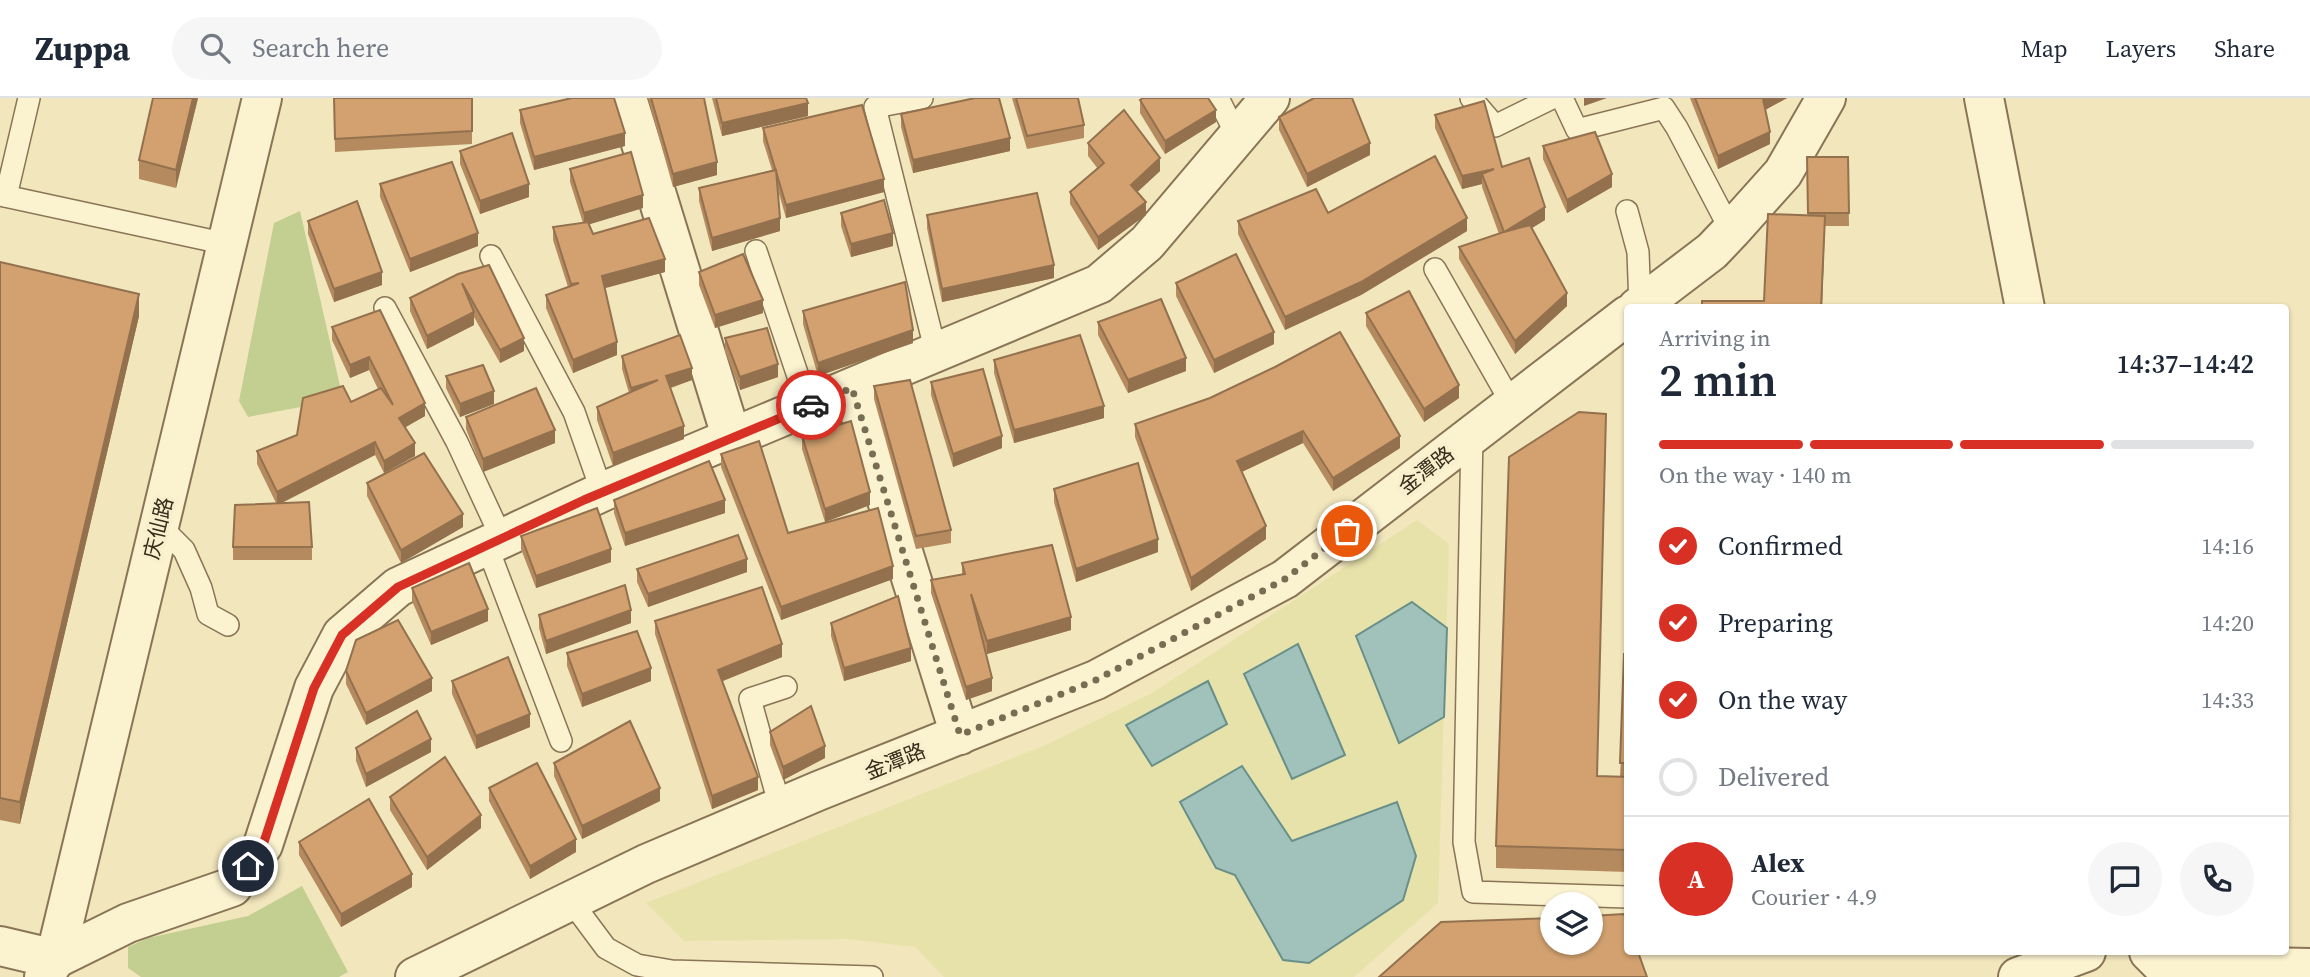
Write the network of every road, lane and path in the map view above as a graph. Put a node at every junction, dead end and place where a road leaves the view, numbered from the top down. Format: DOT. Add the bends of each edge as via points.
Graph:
graph roads {
  1 [pos="29,98"];
  2 [pos="262,98"];
  3 [pos="627,98"];
  4 [pos="922,98"];
  5 [pos="1217,98"];
  6 [pos="1270,98"];
  7 [pos="1471,98"];
  8 [pos="1552,98"];
  9 [pos="1562,98"];
  10 [pos="1826,98"];
  11 [pos="1984,98"];
  12 [pos="873,102"];
  13 [pos="1237,136"];
  14 [pos="3,196"];
  15 [pos="1627,211"];
  16 [pos="1731,231"];
  17 [pos="227,243"];
  18 [pos="756,251"];
  19 [pos="491,256"];
  20 [pos="1435,269"];
  21 [pos="1647,304"];
  22 [pos="1648,304"];
  23 [pos="2024,304"];
  24 [pos="385,308"];
  25 [pos="1624,322"];
  26 [pos="936,353"];
  27 [pos="852,388"];
  28 [pos="1512,404"];
  29 [pos="808,406"];
  30 [pos="1472,435"];
  31 [pos="732,439"];
  32 [pos="602,492"];
  33 [pos="159,525"];
  34 [pos="495,542"];
  35 [pos="228,625"];
  36 [pos="786,687"];
  37 [pos="960,735"];
  38 [pos="561,741"];
  39 [pos="779,807"];
  40 [pos="1624,897"];
  41 [pos="571,901"];
  42 [pos="0,946"];
  43 [pos="2078,955"];
  44 [pos="2152,955"];
  45 [pos="50,968"];
  46 [pos="2310,968"];
  47 [pos="89,977"];
  48 [pos="415,977"];
  49 [pos="872,977"];
  50 [pos="2018,977"];
  1 -- 14 [label="lane"];
  2 -- 17 [label="street, 庆仙路"];
  3 -- 31 [label="street"];
  4 -- 12 [label="lane"];
  5 -- 13 [label="lane"];
  6 -- 13 [label="street"];
  7 -- 8 [label="lane" via="1495,126"];
  9 -- 16 [label="lane" via="1577,130 1664,108"];
  10 -- 16 [label="street, 金潭路" via="1783,173"];
  11 -- 23 [label="street"];
  12 -- 26 [label="lane"];
  13 -- 26 [label="street" via="1147,243 1099,285"];
  14 -- 17 [label="lane"];
  15 -- 21 [label="lane"];
  16 -- 22 [label="street, 金潭路"];
  17 -- 33 [label="street, 庆仙路"];
  18 -- 29 [label="lane"];
  19 -- 32 [label="lane" via="575,412"];
  20 -- 28 [label="lane"];
  24 -- 34 [label="lane" via="457,442"];
  25 -- 28 [label="street, 金潭路"];
  26 -- 27 [label="street"];
  27 -- 29 [label="street"];
  27 -- 37 [label="street"];
  28 -- 30 [label="street, 金潭路"];
  29 -- 31 [label="street"];
  30 -- 37 [label="street, 金潭路" via="1285,579 1096,680"];
  30 -- 40 [label="lane" via="1464,842 1473,892"];
  31 -- 32 [label="street"];
  32 -- 34 [label="street"];
  33 -- 35 [label="lane" via="184,551 208,614"];
  33 -- 45 [label="street, 庆仙路"];
  34 -- 38 [label="lane"];
  34 -- 45 [label="street" via="398,587 342,635 314,688 263,845 232,887 128,923"];
  36 -- 39 [label="lane" via="750,699"];
  37 -- 39 [label="street, 金潭路"];
  39 -- 41 [label="street, 金潭路"];
  41 -- 48 [label="street, 金潭路"];
  41 -- 49 [label="lane" via="606,948 637,964 672,971"];
  42 -- 45 [label="street"];
  43 -- 50 [label="street"];
  44 -- 46 [label="street" via="2162,965"];
  45 -- 47 [label="street"];
}
